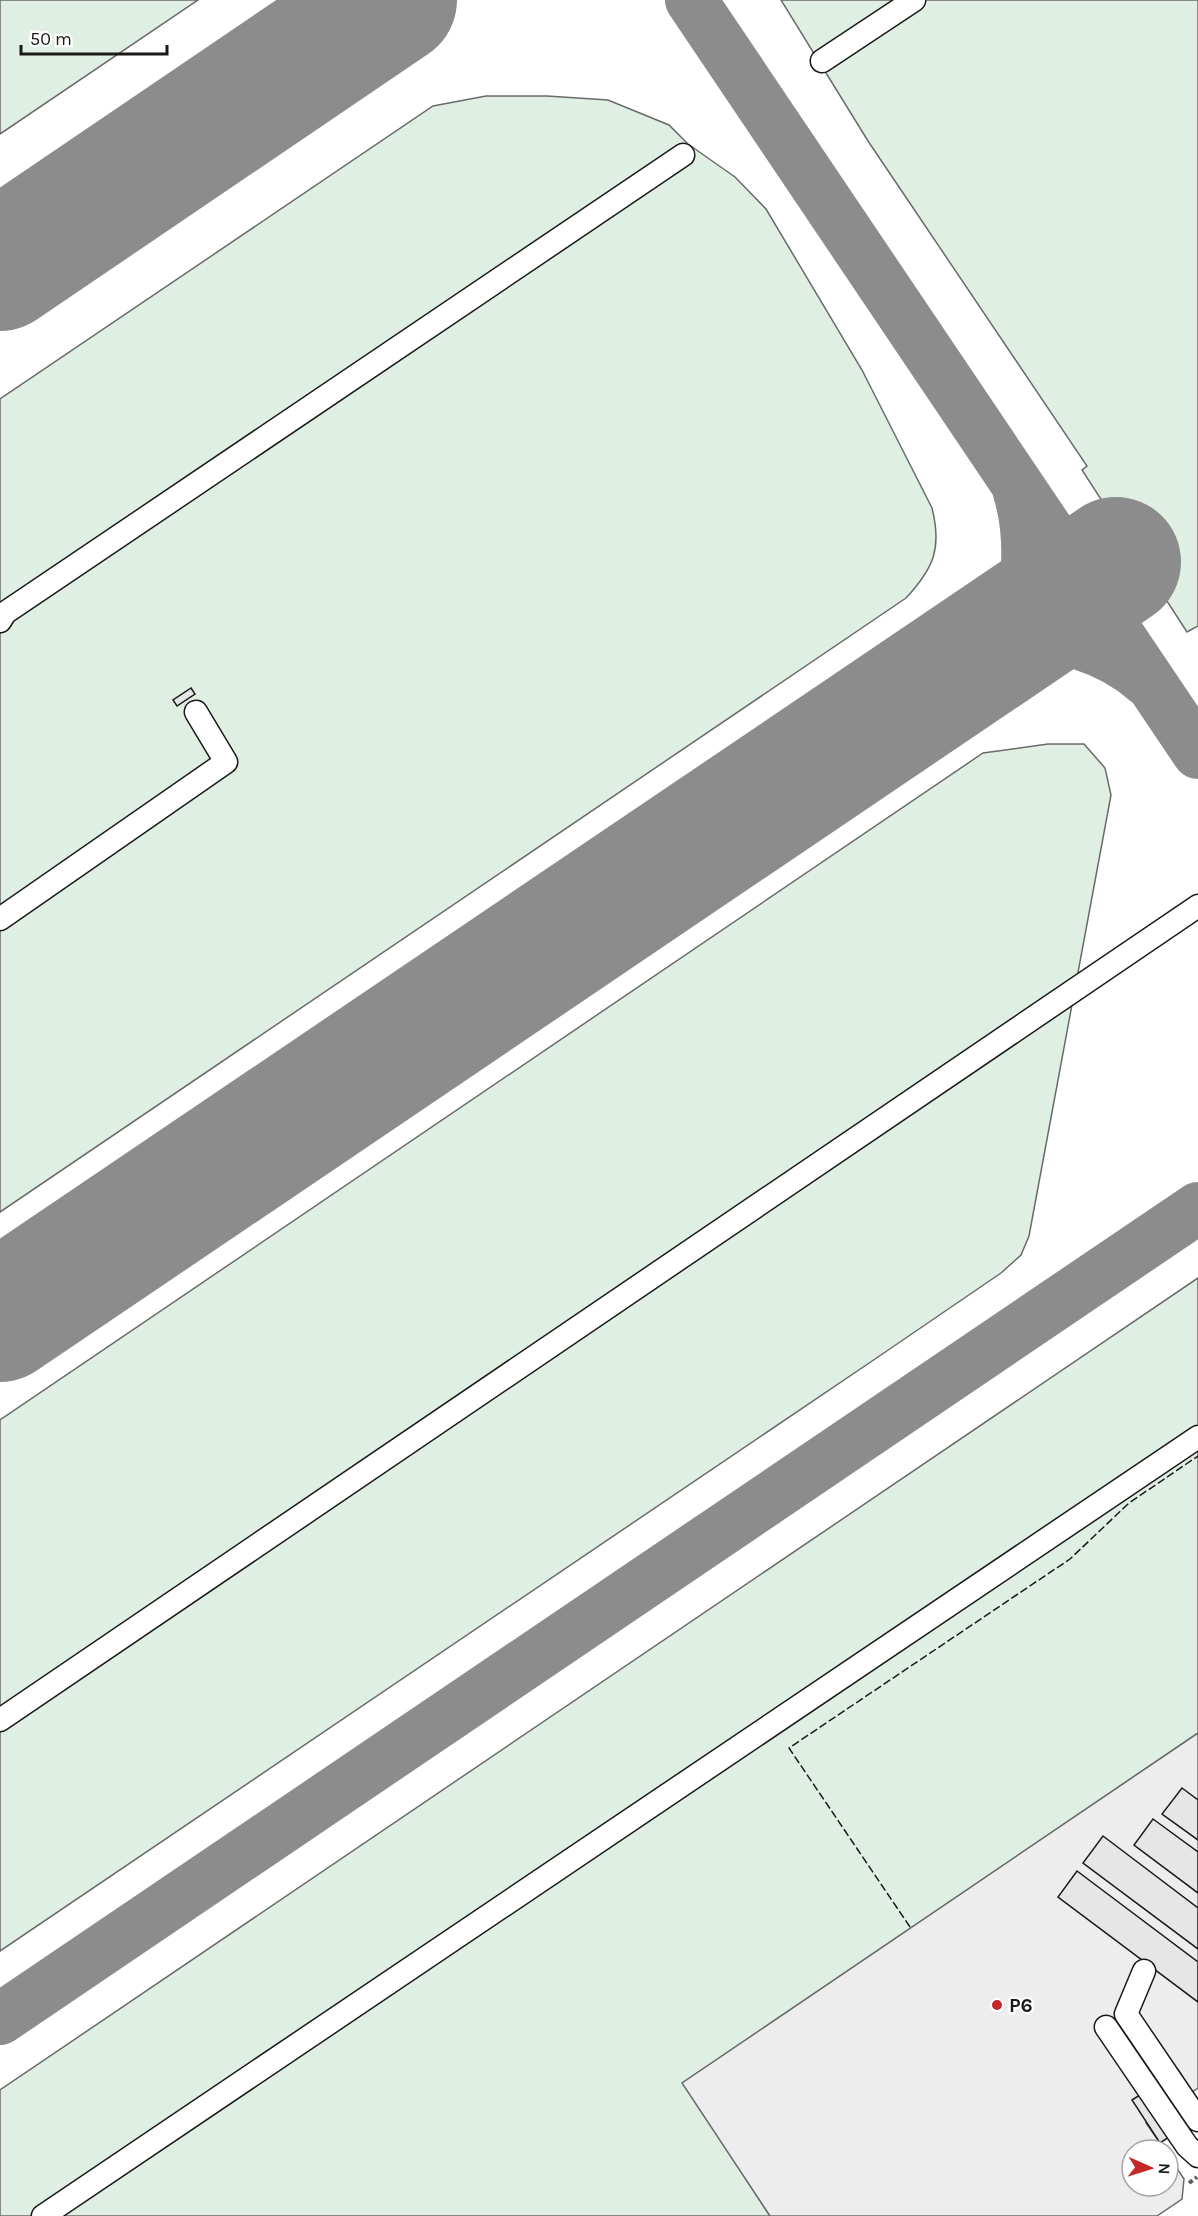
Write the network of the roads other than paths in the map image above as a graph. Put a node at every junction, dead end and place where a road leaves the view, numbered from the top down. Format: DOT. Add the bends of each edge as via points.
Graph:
graph roads {
  1 [pos="914,0"];
  2 [pos="822,61"];
  3 [pos="683,155"];
  4 [pos="0,621"];
  5 [pos="196,712"];
  6 [pos="1198,906"];
  7 [pos="0,920"];
  8 [pos="1198,1437"];
  9 [pos="0,1720"];
  10 [pos="1144,1971"];
  11 [pos="1106,2027"];
  12 [pos="1198,2120"];
  13 [pos="1198,2156"];
  14 [pos="43,2216"];
  1 -- 2 [label="lane"];
  3 -- 4 [label="lane" via="5,613"];
  5 -- 7 [label="lane" via="226,762"];
  6 -- 9 [label="lane"];
  8 -- 14 [label="lane"];
  10 -- 12 [label="lane" via="1126,2014"];
  11 -- 13 [label="lane" via="1186,2146"];
}
